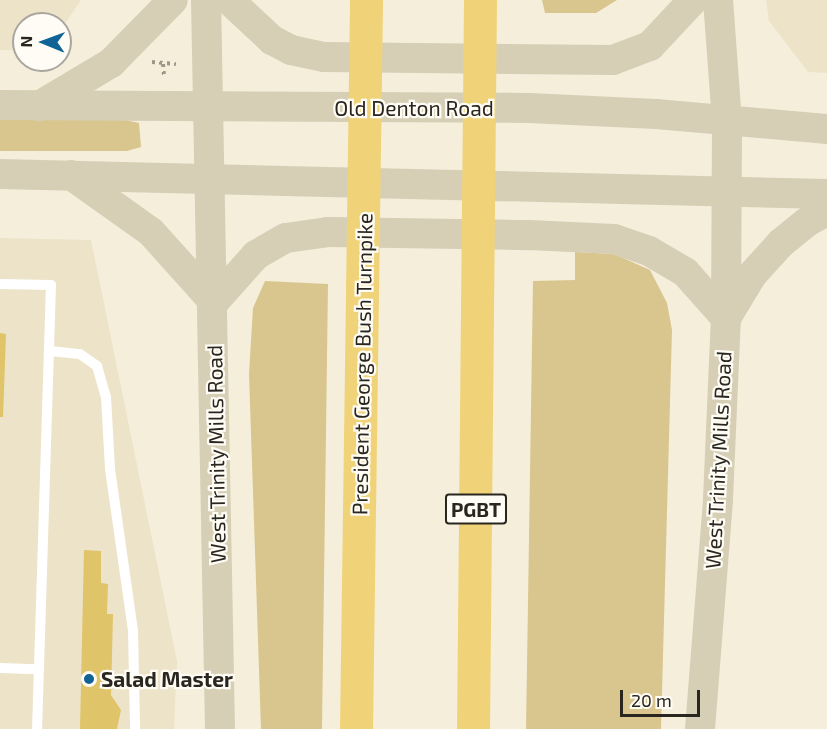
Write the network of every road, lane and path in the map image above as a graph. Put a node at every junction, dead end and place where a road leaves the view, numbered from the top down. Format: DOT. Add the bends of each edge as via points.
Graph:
graph roads {
  1 [pos="173,0"];
  2 [pos="206,0"];
  3 [pos="229,0"];
  4 [pos="366,0"];
  5 [pos="480,0"];
  6 [pos="693,0"];
  7 [pos="718,0"];
  8 [pos="145,54"];
  9 [pos="164,64"];
  10 [pos="176,64"];
  11 [pos="164,76"];
  12 [pos="0,105"];
  13 [pos="39,106"];
  14 [pos="206,106"];
  15 [pos="727,122"];
  16 [pos="827,129"];
  17 [pos="0,174"];
  18 [pos="70,175"];
  19 [pos="210,178"];
  20 [pos="725,191"];
  21 [pos="827,194"];
  22 [pos="827,211"];
  23 [pos="0,284"];
  24 [pos="214,302"];
  25 [pos="726,318"];
  26 [pos="50,351"];
  27 [pos="0,669"];
  28 [pos="37,669"];
  29 [pos="37,729"];
  30 [pos="135,729"];
  31 [pos="220,729"];
  32 [pos="356,729"];
  33 [pos="473,729"];
  34 [pos="700,729"];
  1 -- 13 [label="main road" via="134,44 111,63"];
  2 -- 14 [label="main road, West Trinity Mills Road"];
  3 -- 6 [label="main road" via="272,40 291,50 324,57 613,60 650,46"];
  4 -- 32 [label="highway, President George Bush Turnpike"];
  5 -- 33 [label="highway, PGBT"];
  7 -- 15 [label="main road, West Trinity Mills Road"];
  8 -- 9 [label="path" via="153,64"];
  9 -- 10 [label="path"];
  9 -- 11 [label="path"];
  12 -- 13 [label="main road, Old Denton Road"];
  13 -- 14 [label="main road, Old Denton Road"];
  14 -- 15 [label="main road, Old Denton Road" via="529,108"];
  14 -- 19 [label="main road, West Trinity Mills Road"];
  15 -- 16 [label="main road, Old Denton Road"];
  15 -- 20 [label="main road, West Trinity Mills Road"];
  17 -- 18 [label="main road"];
  18 -- 19 [label="main road"];
  18 -- 24 [label="main road" via="151,232"];
  19 -- 20 [label="main road"];
  19 -- 24 [label="main road, West Trinity Mills Road"];
  20 -- 21 [label="main road"];
  20 -- 25 [label="main road, West Trinity Mills Road"];
  22 -- 25 [label="main road" via="781,243 752,275"];
  23 -- 26 [label="lane" via="51,285"];
  24 -- 25 [label="main road" via="234,275 268,246 286,238 328,232 529,235 614,239 649,251 685,272"];
  24 -- 31 [label="main road, West Trinity Mills Road"];
  25 -- 34 [label="main road, West Trinity Mills Road" via="718,499"];
  26 -- 28 [label="lane"];
  26 -- 30 [label="lane" via="80,354 96,366 106,397 110,469 133,630"];
  27 -- 28 [label="lane"];
  28 -- 29 [label="lane"];
}
